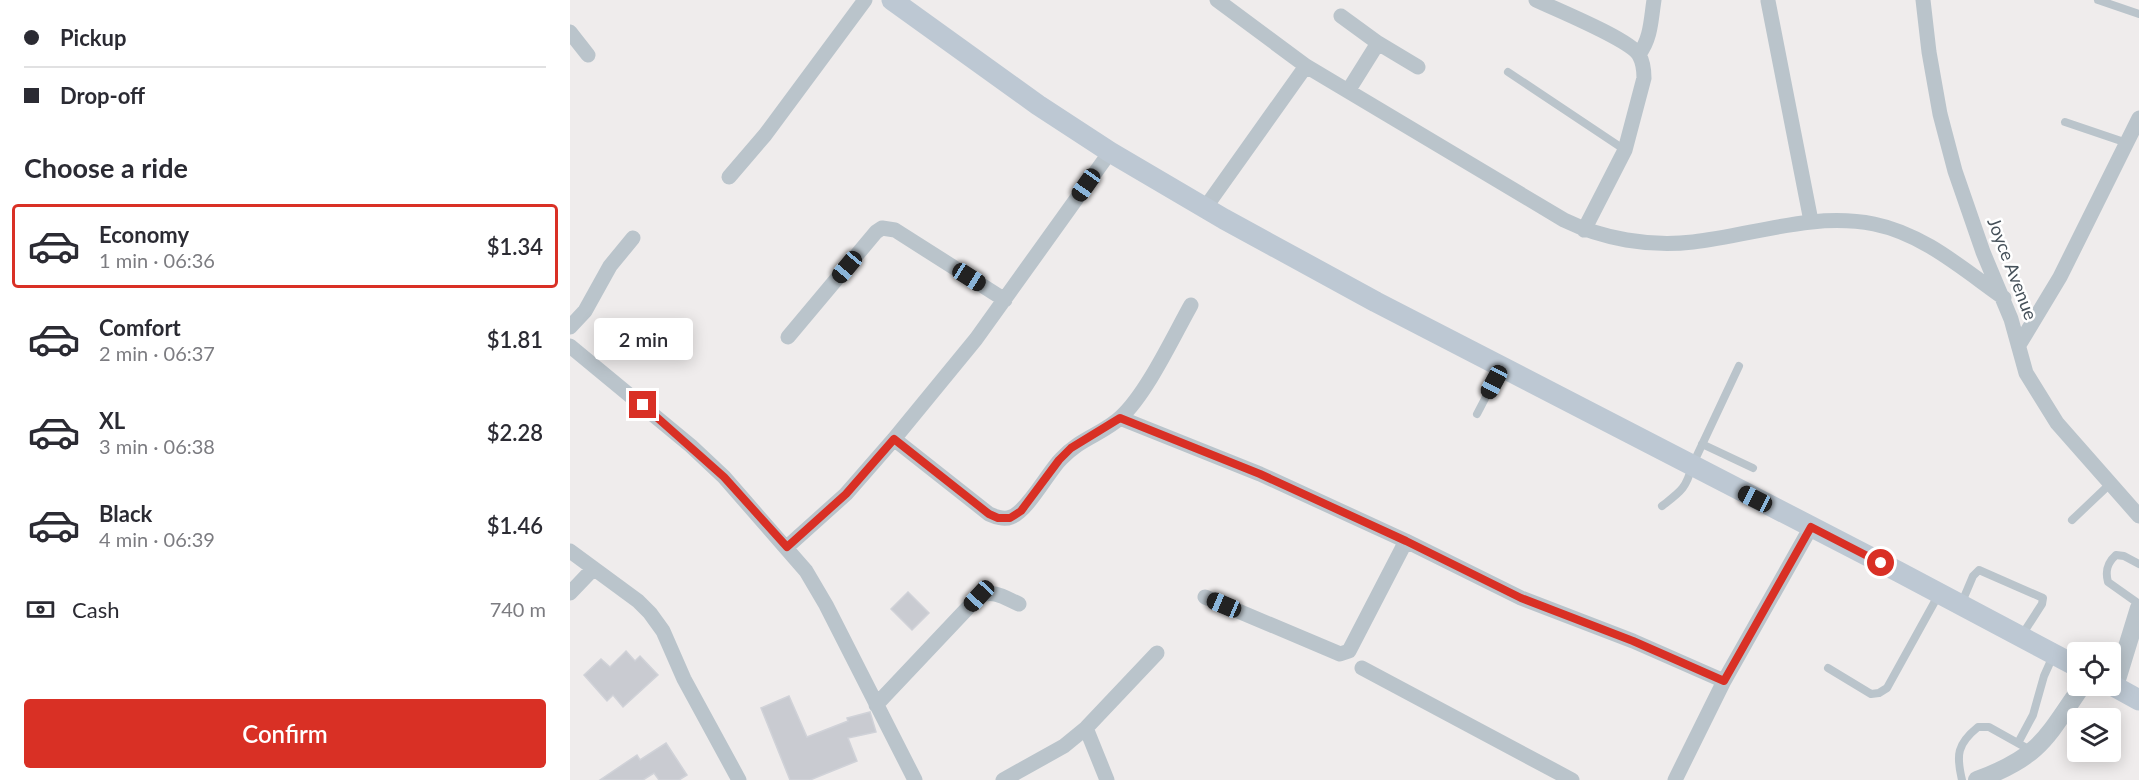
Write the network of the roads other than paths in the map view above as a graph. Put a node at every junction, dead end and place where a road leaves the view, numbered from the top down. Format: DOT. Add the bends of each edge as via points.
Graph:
graph roads {
  1 [pos="865,0"];
  2 [pos="892,0"];
  3 [pos="1217,0"];
  4 [pos="1536,0"];
  5 [pos="1654,0"];
  6 [pos="1923,0"];
  7 [pos="2098,0"];
  8 [pos="1768,1"];
  9 [pos="2139,14"];
  10 [pos="1341,16"];
  11 [pos="570,32"];
  12 [pos="1378,43"];
  13 [pos="1639,54"];
  14 [pos="588,55"];
  15 [pos="1306,66"];
  16 [pos="1418,67"];
  17 [pos="1508,72"];
  18 [pos="1348,91"];
  19 [pos="2139,118"];
  20 [pos="2065,122"];
  21 [pos="2127,143"];
  22 [pos="1625,150"];
  23 [pos="1110,152"];
  24 [pos="729,177"];
  25 [pos="1205,208"];
  26 [pos="1811,221"];
  27 [pos="1584,230"];
  28 [pos="633,238"];
  29 [pos="2004,298"];
  30 [pos="1005,300"];
  31 [pos="1191,305"];
  32 [pos="570,327"];
  33 [pos="788,337"];
  34 [pos="2019,345"];
  35 [pos="570,346"];
  36 [pos="1738,366"];
  37 [pos="1502,367"];
  38 [pos="1478,414"];
  39 [pos="1120,418"];
  40 [pos="894,439"];
  41 [pos="1702,444"];
  42 [pos="1692,466"];
  43 [pos="1753,468"];
  44 [pos="2111,483"];
  45 [pos="1662,506"];
  46 [pos="2139,516"];
  47 [pos="2072,520"];
  48 [pos="1811,527"];
  49 [pos="1406,541"];
  50 [pos="787,547"];
  51 [pos="570,551"];
  52 [pos="2139,564"];
  53 [pos="593,569"];
  54 [pos="570,593"];
  55 [pos="1940,593"];
  56 [pos="1204,597"];
  57 [pos="1019,604"];
  58 [pos="1962,604"];
  59 [pos="2138,614"];
  60 [pos="2022,636"];
  61 [pos="1157,653"];
  62 [pos="2054,654"];
  63 [pos="2067,661"];
  64 [pos="1362,668"];
  65 [pos="1828,668"];
  66 [pos="2121,669"];
  67 [pos="1724,681"];
  68 [pos="2121,690"];
  69 [pos="2075,696"];
  70 [pos="2139,700"];
  71 [pos="876,705"];
  72 [pos="1086,728"];
  73 [pos="2025,747"];
  74 [pos="739,780"];
  75 [pos="915,780"];
  76 [pos="1003,780"];
  77 [pos="1107,780"];
  78 [pos="1572,780"];
  79 [pos="1675,780"];
  80 [pos="1962,780"];
  81 [pos="1977,780"];
  1 -- 24 [label="street"];
  2 -- 23 [label="main road"];
  3 -- 15 [label="street"];
  4 -- 13 [label="street" via="1605,32"];
  5 -- 13 [label="street" via="1646,45"];
  6 -- 29 [label="street, Joyce Avenue" via="1940,114 1955,171 1983,252"];
  7 -- 9 [label="lane"];
  8 -- 26 [label="street"];
  10 -- 12 [label="street"];
  11 -- 14 [label="street"];
  12 -- 16 [label="street"];
  12 -- 18 [label="street"];
  13 -- 22 [label="street" via="1644,78"];
  15 -- 18 [label="street"];
  15 -- 25 [label="street"];
  17 -- 22 [label="lane"];
  18 -- 27 [label="street"];
  19 -- 21 [label="street"];
  20 -- 21 [label="lane"];
  21 -- 34 [label="street" via="2060,277"];
  22 -- 27 [label="street"];
  23 -- 25 [label="main road"];
  23 -- 30 [label="street"];
  25 -- 37 [label="main road"];
  26 -- 27 [label="street" via="1692,242 1620,240"];
  26 -- 29 [label="street" via="1847,220 1906,233"];
  28 -- 32 [label="street"];
  29 -- 34 [label="street, Joyce Avenue"];
  30 -- 33 [label="street" via="895,230 882,228"];
  30 -- 40 [label="street"];
  31 -- 39 [label="street" via="1140,393"];
  34 -- 44 [label="street, Joyce Avenue" via="2026,373 2040,398"];
  35 -- 50 [label="street" via="692,446"];
  36 -- 41 [label="lane"];
  37 -- 38 [label="lane"];
  37 -- 42 [label="main road"];
  39 -- 40 [label="street" via="1071,448 1021,511 1010,518 989,514"];
  39 -- 49 [label="street" via="1260,474"];
  40 -- 50 [label="street" via="846,494"];
  41 -- 42 [label="lane"];
  41 -- 43 [label="lane"];
  42 -- 45 [label="lane" via="1688,482"];
  42 -- 48 [label="main road"];
  44 -- 46 [label="street, Joyce Avenue"];
  44 -- 47 [label="lane"];
  48 -- 55 [label="main road"];
  48 -- 67 [label="street"];
  49 -- 56 [label="street" via="1345,654"];
  49 -- 67 [label="street" via="1521,598"];
  50 -- 71 [label="street" via="815,585"];
  51 -- 53 [label="street"];
  52 -- 59 [label="lane" via="2116,555 2105,572 2108,582"];
  53 -- 54 [label="street"];
  53 -- 74 [label="street" via="638,601 663,631 684,679"];
  55 -- 58 [label="main road"];
  55 -- 65 [label="lane" via="1887,688 1871,694"];
  57 -- 71 [label="street" via="995,593 979,596"];
  58 -- 60 [label="main road"];
  58 -- 60 [label="lane" via="1979,570 2043,598"];
  59 -- 66 [label="street" via="2130,650"];
  60 -- 62 [label="main road"];
  61 -- 72 [label="street"];
  62 -- 63 [label="main road"];
  62 -- 73 [label="lane"];
  64 -- 78 [label="street"];
  67 -- 79 [label="street"];
  68 -- 70 [label="main road"];
  69 -- 73 [label="street" via="2049,735"];
  71 -- 75 [label="street"];
  72 -- 76 [label="street" via="1064,746"];
  72 -- 77 [label="street"];
  73 -- 80 [label="lane" via="1989,727 1978,727 1961,745 1958,755"];
  73 -- 81 [label="street" via="2022,761"];
}
